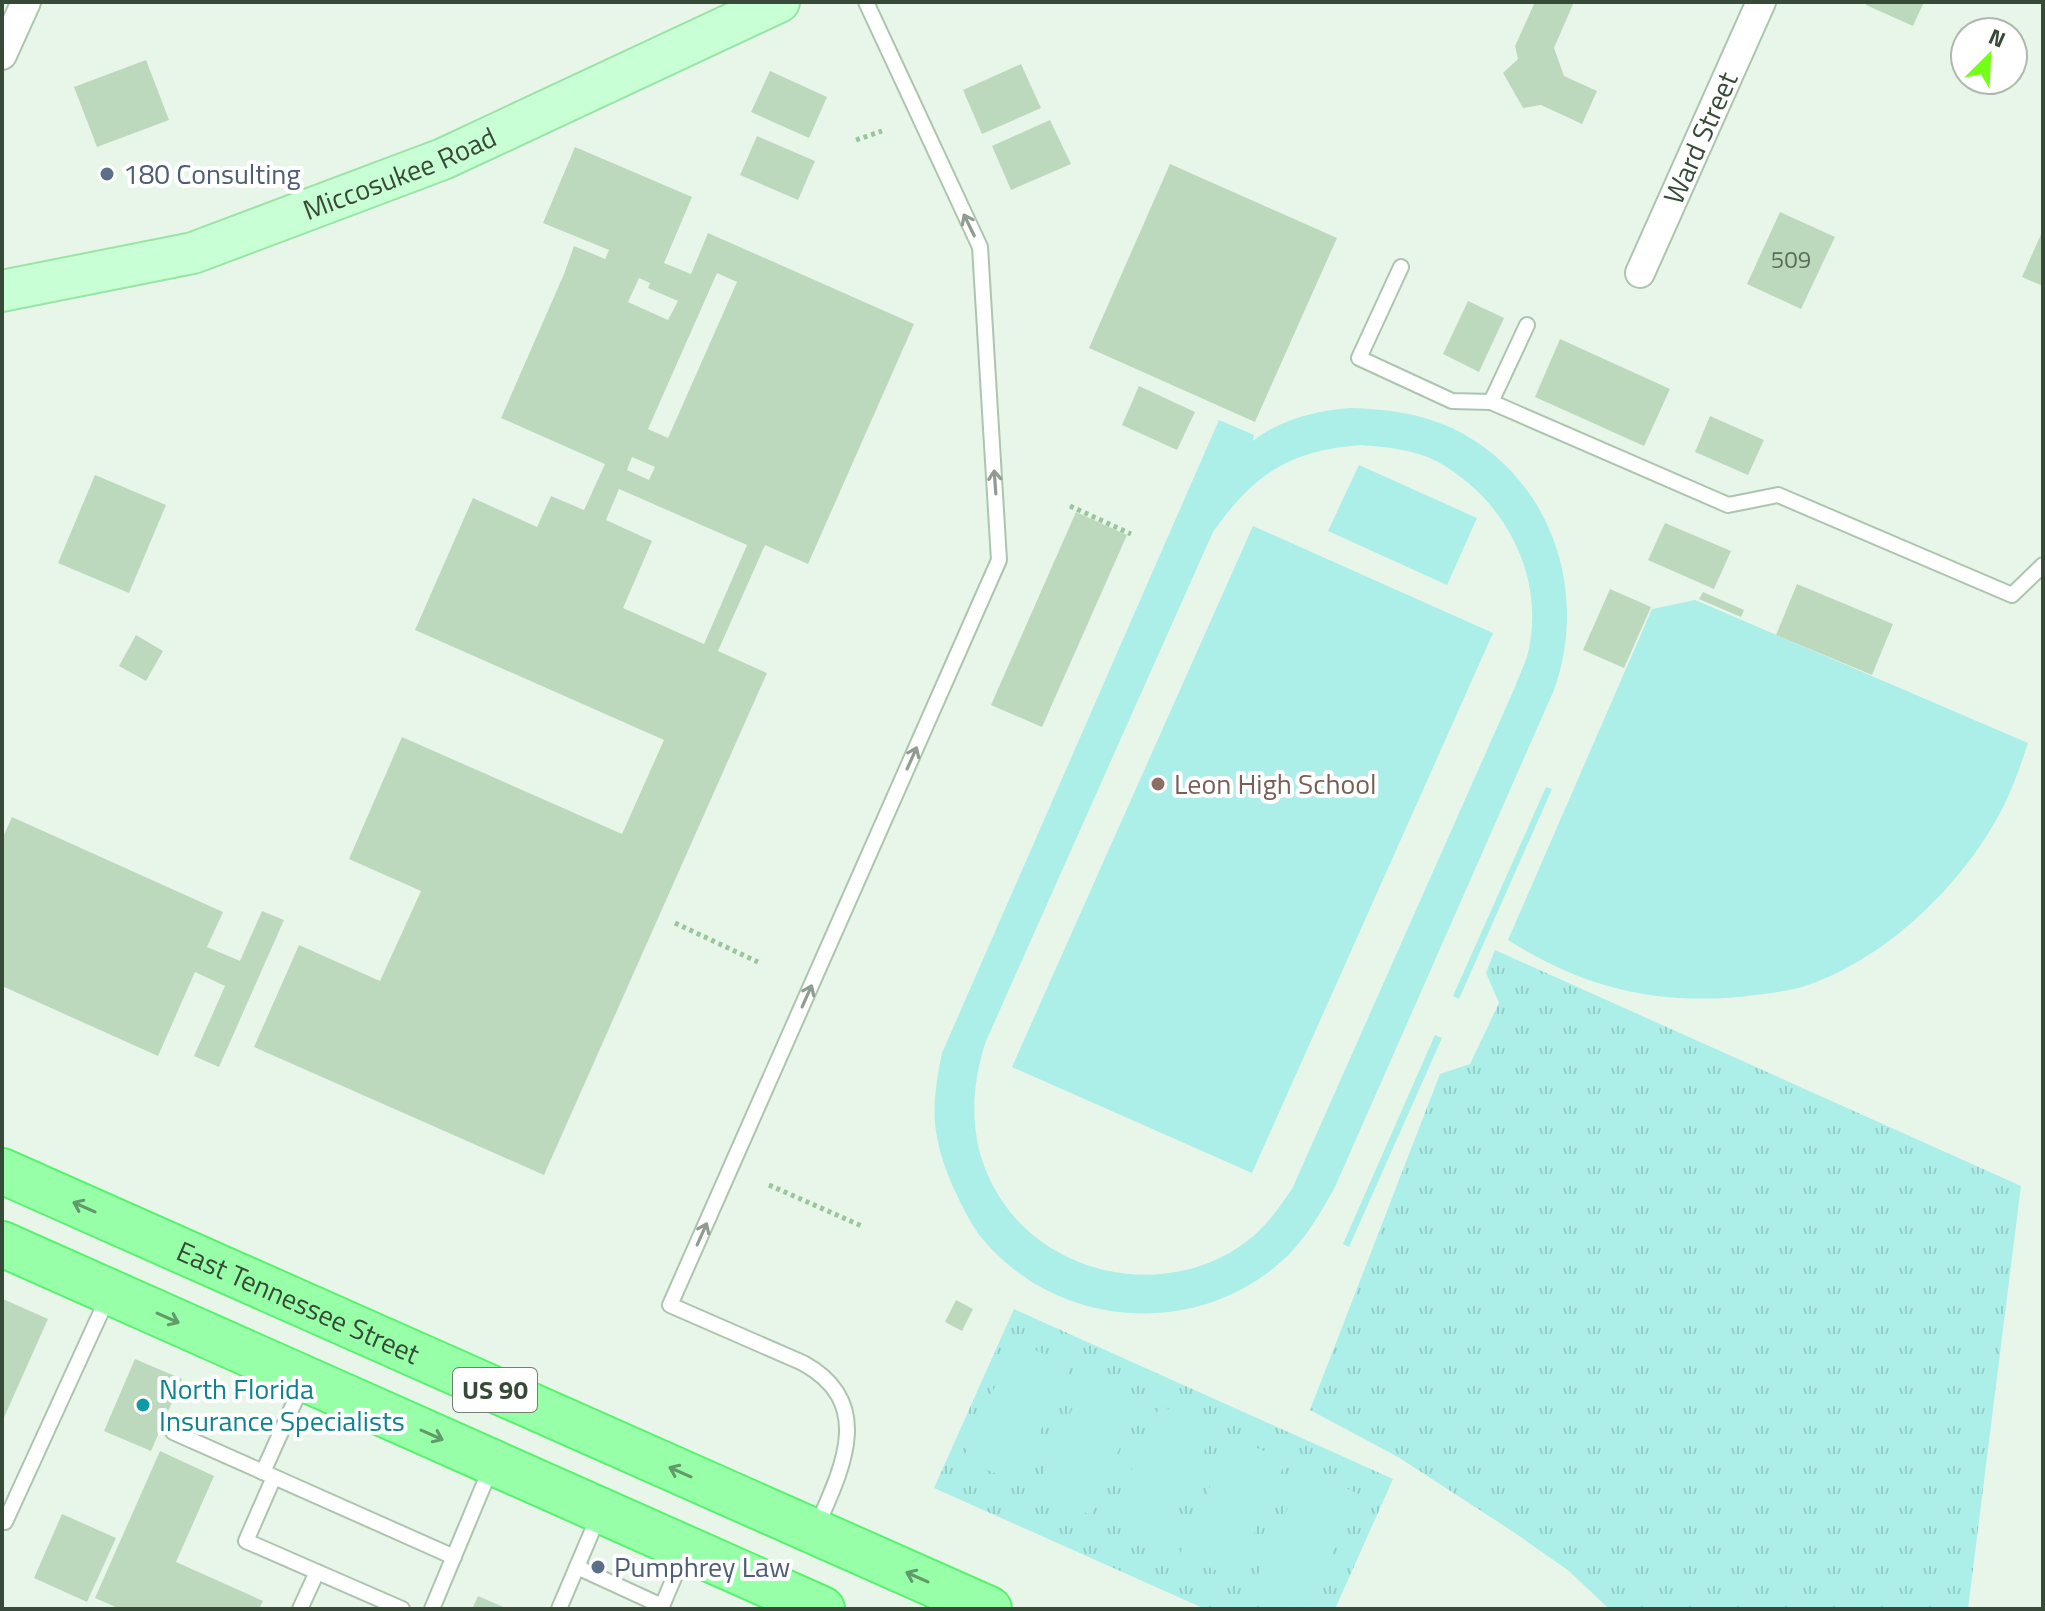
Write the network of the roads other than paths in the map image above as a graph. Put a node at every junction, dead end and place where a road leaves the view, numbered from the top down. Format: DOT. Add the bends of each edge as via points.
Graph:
graph roads {
  1 [pos="26,2"];
  2 [pos="779,2"];
  3 [pos="866,2"];
  4 [pos="1761,2"];
  5 [pos="4,47"];
  6 [pos="1401,267"];
  7 [pos="1640,273"];
  8 [pos="2,291"];
  9 [pos="1527,325"];
  10 [pos="1491,402"];
  11 [pos="2043,565"];
  12 [pos="2,1171"];
  13 [pos="125,1226"];
  14 [pos="2,1244"];
  15 [pos="104,1290"];
  16 [pos="305,1379"];
  17 [pos="173,1432"];
  18 [pos="493,1463"];
  19 [pos="269,1474"];
  20 [pos="601,1511"];
  21 [pos="5,1522"];
  22 [pos="814,1532"];
  23 [pos="687,1549"];
  24 [pos="454,1557"];
  25 [pos="577,1567"];
  26 [pos="317,1572"];
  27 [pos="793,1600"];
  28 [pos="300,1609"];
  29 [pos="402,1609"];
  30 [pos="432,1609"];
  31 [pos="559,1609"];
  32 [pos="989,1609"];
  1 -- 5 [label="street"];
  2 -- 8 [label="street, Miccosukee Road" via="443,159 193,253"];
  22 -- 3 [label="lane, one-way" via="846,1448 848,1420 841,1398 826,1378 803,1363 670,1305 999,560 980,247"];
  4 -- 7 [label="street, Ward Street"];
  6 -- 10 [label="lane" via="1359,358 1452,401"];
  9 -- 10 [label="lane"];
  10 -- 11 [label="lane" via="1728,505 1778,495 2012,595"];
  13 -- 12 [label="main road, East Tennessee Street / US 90, one-way"];
  13 -- 15 [label="main road"];
  22 -- 13 [label="main road, East Tennessee Street / US 90, one-way"];
  14 -- 15 [label="main road, US 90"];
  15 -- 16 [label="main road, US 90, one-way"];
  15 -- 21 [label="lane"];
  16 -- 18 [label="main road, US 90, one-way"];
  16 -- 19 [label="lane"];
  17 -- 19 [label="lane"];
  18 -- 20 [label="main road, US 90"];
  18 -- 24 [label="lane"];
  19 -- 24 [label="lane"];
  19 -- 26 [label="lane" via="246,1541"];
  20 -- 23 [label="main road, US 90"];
  20 -- 25 [label="lane"];
  22 -- 27 [label="main road"];
  32 -- 22 [label="main road, East Tennessee Street / US 90, one-way"];
  23 -- 25 [label="lane" via="662,1606"];
  23 -- 27 [label="main road, US 90"];
  24 -- 30 [label="lane"];
  25 -- 31 [label="lane"];
  26 -- 28 [label="lane"];
  26 -- 29 [label="lane"];
}
